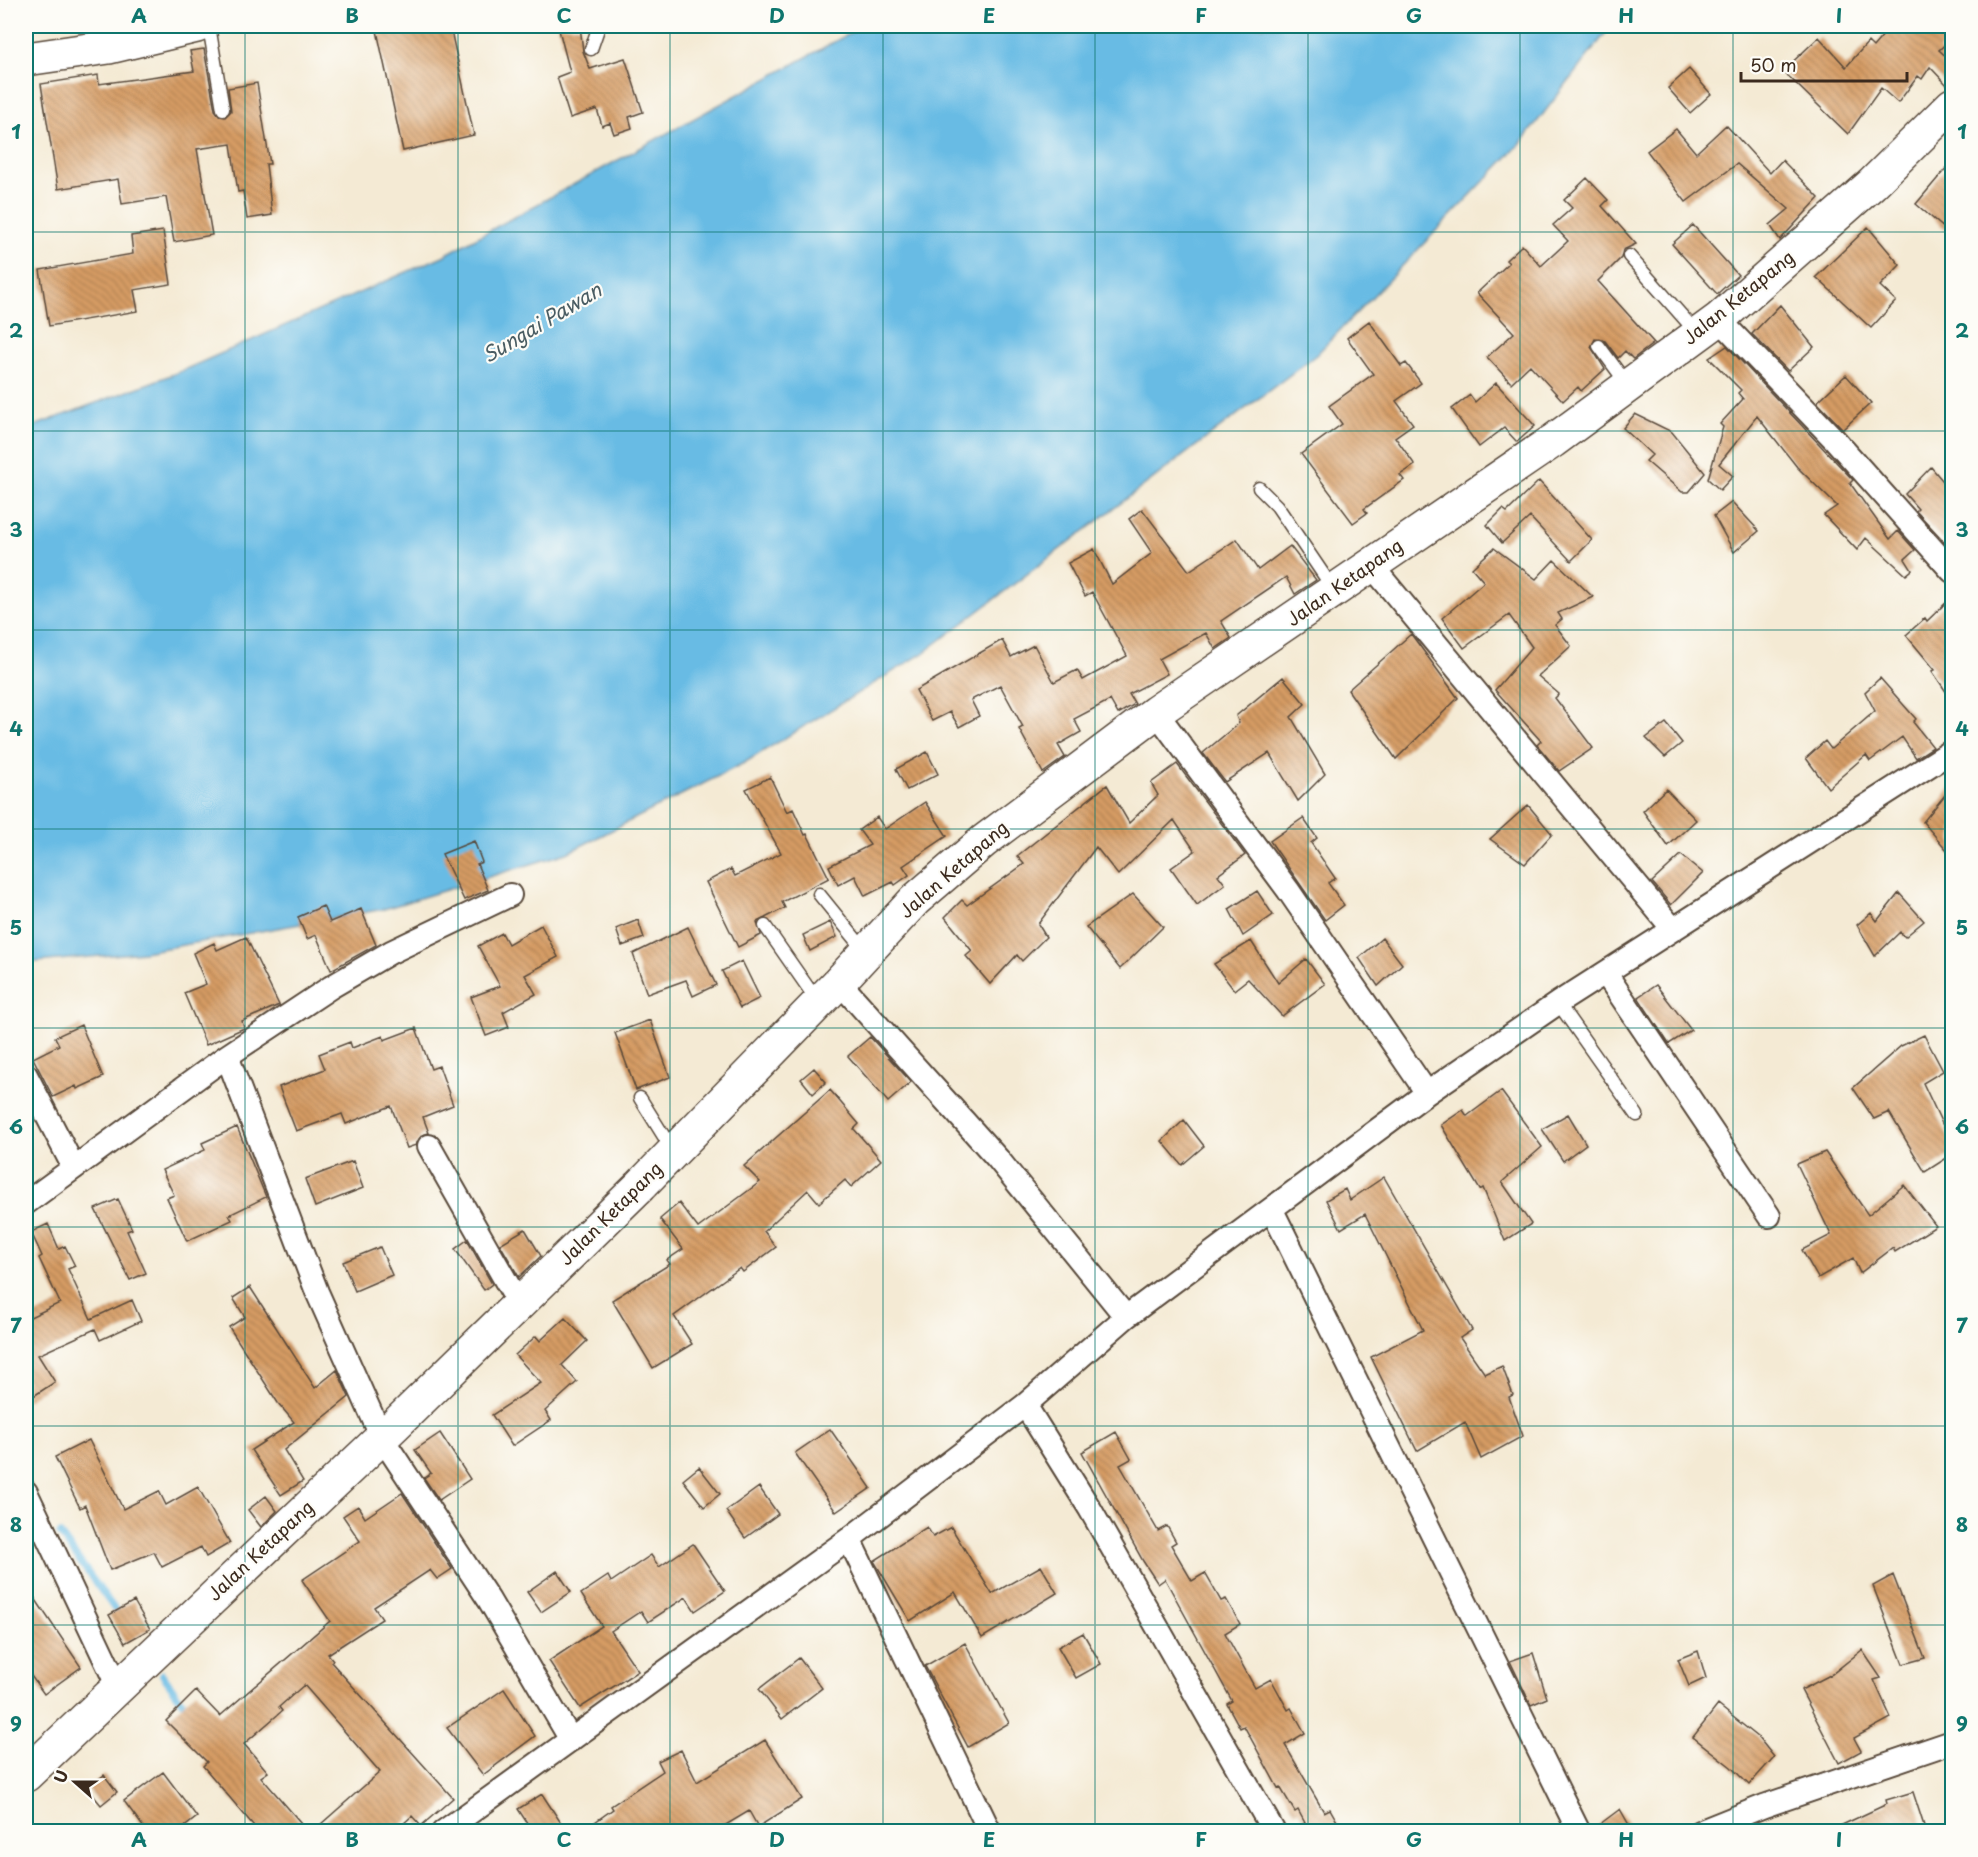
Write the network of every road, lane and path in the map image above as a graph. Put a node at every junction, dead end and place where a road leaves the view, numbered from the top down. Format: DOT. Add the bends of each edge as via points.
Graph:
graph roads {
  1 [pos="197,26"];
  2 [pos="209,26"];
  3 [pos="600,26"];
  4 [pos="591,49"];
  5 [pos="26,59"];
  6 [pos="1953,105"];
  7 [pos="223,110"];
  8 [pos="1629,256"];
  9 [pos="1708,326"];
  10 [pos="1599,346"];
  11 [pos="1627,384"];
  12 [pos="1259,488"];
  13 [pos="1371,565"];
  14 [pos="1953,571"];
  15 [pos="1334,591"];
  16 [pos="1156,712"];
  17 [pos="1953,751"];
  18 [pos="819,894"];
  19 [pos="510,895"];
  20 [pos="765,926"];
  21 [pos="1673,929"];
  22 [pos="866,953"];
  23 [pos="1606,974"];
  24 [pos="829,993"];
  25 [pos="1558,1003"];
  26 [pos="227,1056"];
  27 [pos="26,1074"];
  28 [pos="1427,1093"];
  29 [pos="640,1098"];
  30 [pos="1637,1115"];
  31 [pos="429,1146"];
  32 [pos="673,1152"];
  33 [pos="74,1168"];
  34 [pos="26,1203"];
  35 [pos="1272,1210"];
  36 [pos="1769,1216"];
  37 [pos="519,1304"];
  38 [pos="1126,1317"];
  39 [pos="1025,1405"];
  40 [pos="382,1438"];
  41 [pos="26,1492"];
  42 [pos="849,1539"];
  43 [pos="118,1687"];
  44 [pos="571,1740"];
  45 [pos="1953,1742"];
  46 [pos="26,1775"];
  47 [pos="459,1827"];
  48 [pos="990,1832"];
  49 [pos="1274,1832"];
  50 [pos="1579,1832"];
  51 [pos="1699,1832"];
  1 -- 5 [label="main road"];
  2 -- 7 [label="lane"];
  3 -- 4 [label="lane"];
  6 -- 9 [label="main road, Jalan Ketapang" via="1872,184"];
  8 -- 9 [label="lane"];
  9 -- 11 [label="main road, Jalan Ketapang"];
  9 -- 14 [label="street" via="1835,440"];
  10 -- 11 [label="lane"];
  11 -- 13 [label="main road, Jalan Ketapang" via="1553,441"];
  12 -- 15 [label="lane" via="1277,506"];
  13 -- 15 [label="main road, Jalan Ketapang"];
  13 -- 21 [label="street"];
  15 -- 16 [label="main road, Jalan Ketapang"];
  16 -- 22 [label="main road, Jalan Ketapang" via="984,841 915,900"];
  16 -- 28 [label="street" via="1288,891"];
  17 -- 21 [label="street"];
  18 -- 22 [label="lane"];
  19 -- 26 [label="street" via="391,952"];
  20 -- 24 [label="lane"];
  21 -- 23 [label="street"];
  22 -- 24 [label="main road, Jalan Ketapang"];
  23 -- 25 [label="street"];
  23 -- 36 [label="street"];
  24 -- 32 [label="main road, Jalan Ketapang"];
  24 -- 38 [label="street" via="998,1159"];
  25 -- 28 [label="street"];
  25 -- 30 [label="lane"];
  26 -- 33 [label="street"];
  26 -- 40 [label="street" via="313,1282"];
  27 -- 33 [label="street"];
  28 -- 35 [label="street"];
  29 -- 32 [label="lane"];
  31 -- 37 [label="street"];
  32 -- 37 [label="main road, Jalan Ketapang"];
  33 -- 34 [label="street"];
  35 -- 38 [label="street"];
  35 -- 50 [label="street"];
  37 -- 40 [label="main road, Jalan Ketapang"];
  38 -- 39 [label="street"];
  39 -- 42 [label="street"];
  39 -- 49 [label="street" via="1090,1509"];
  40 -- 43 [label="main road, Jalan Ketapang"];
  40 -- 44 [label="street" via="489,1600"];
  41 -- 43 [label="street"];
  42 -- 44 [label="street"];
  42 -- 48 [label="street"];
  43 -- 46 [label="main road, Jalan Ketapang"];
  44 -- 47 [label="street"];
  45 -- 51 [label="street"];
}
